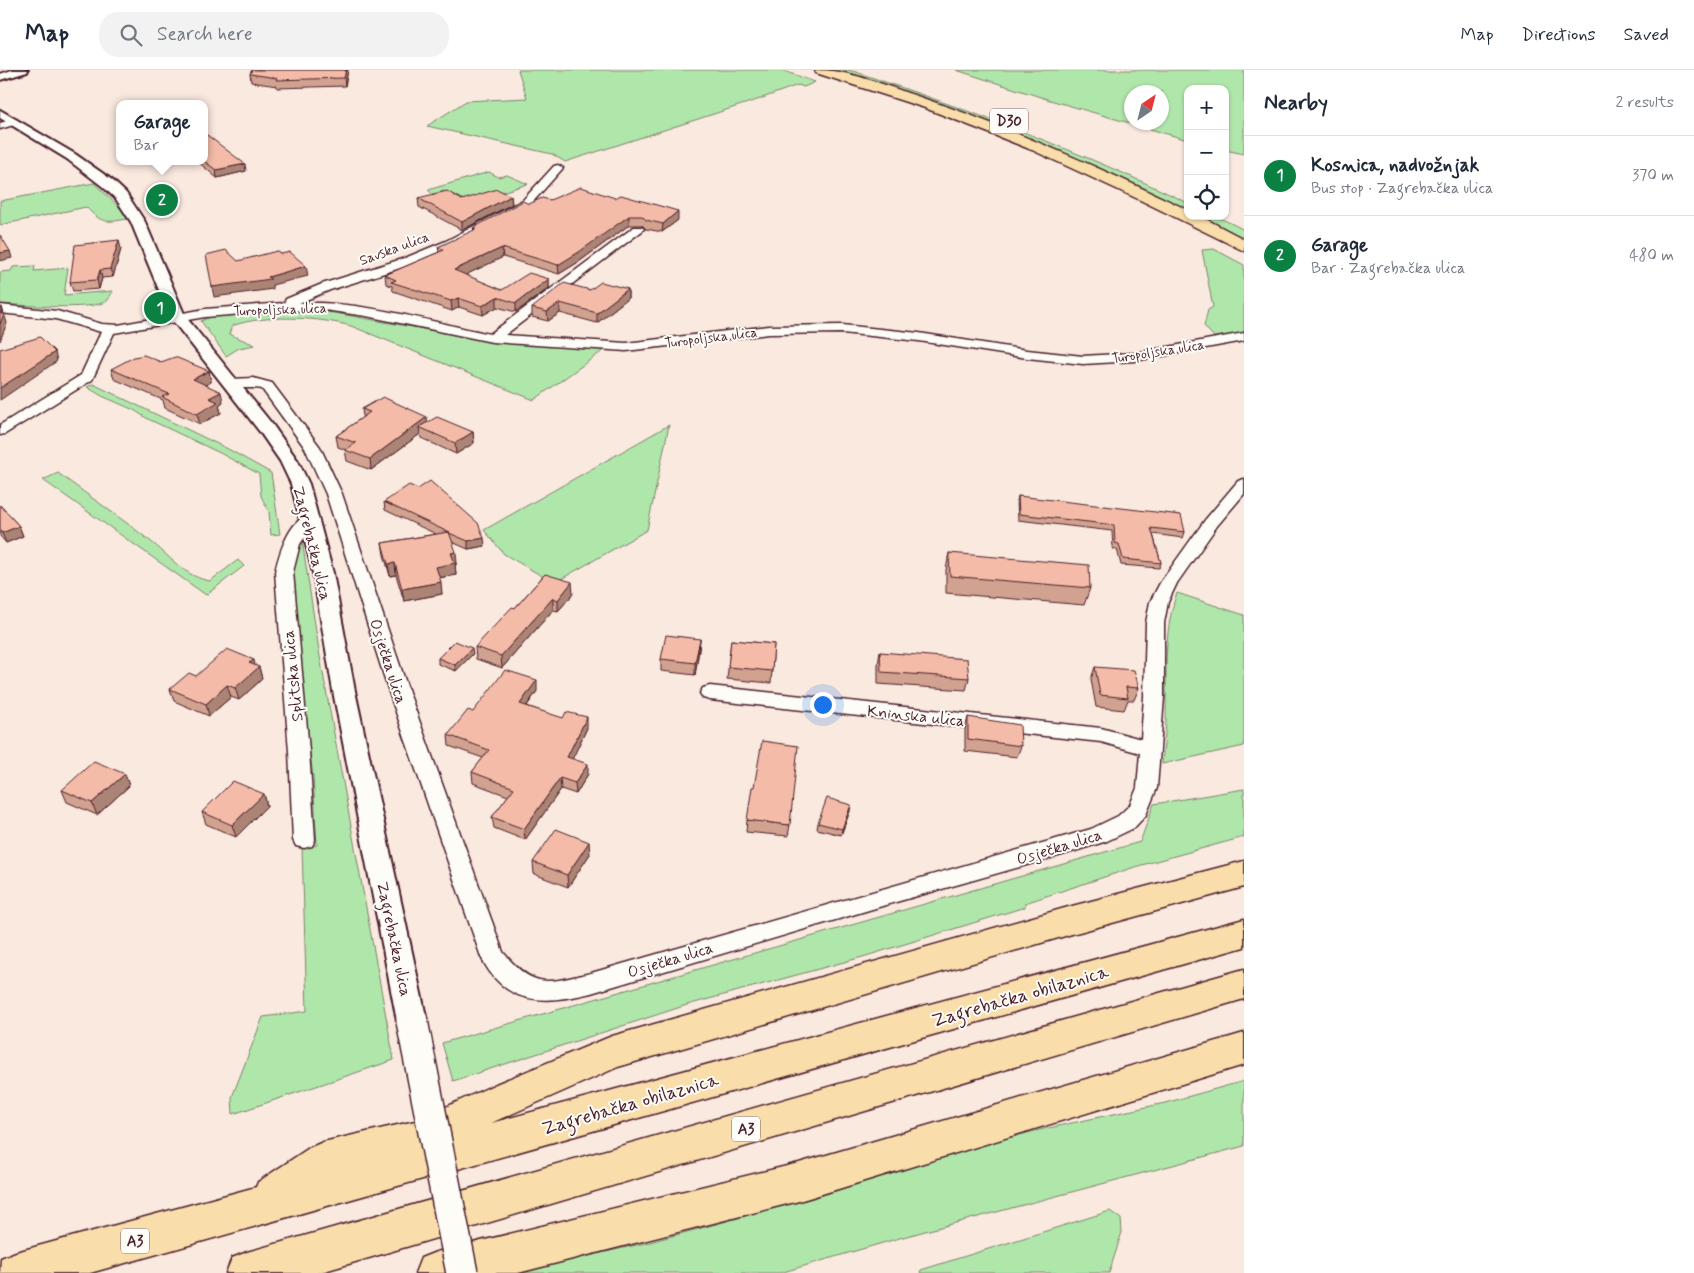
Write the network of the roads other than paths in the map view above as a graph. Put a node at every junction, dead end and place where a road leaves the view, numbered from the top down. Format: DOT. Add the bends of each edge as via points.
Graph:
graph roads {
  1 [pos="23,70"];
  2 [pos="822,70"];
  3 [pos="862,70"];
  4 [pos="0,77"];
  5 [pos="0,113"];
  6 [pos="14,122"];
  7 [pos="0,126"];
  8 [pos="1062,142"];
  9 [pos="558,168"];
  10 [pos="638,229"];
  11 [pos="1244,246"];
  12 [pos="280,306"];
  13 [pos="0,309"];
  14 [pos="178,317"];
  15 [pos="109,329"];
  16 [pos="1244,337"];
  17 [pos="492,338"];
  18 [pos="231,383"];
  19 [pos="0,431"];
  20 [pos="1244,484"];
  21 [pos="310,520"];
  22 [pos="710,693"];
  23 [pos="1150,749"];
  24 [pos="304,840"];
  25 [pos="1244,874"];
  26 [pos="1244,933"];
  27 [pos="1244,984"];
  28 [pos="1244,1049"];
  29 [pos="254,1208"];
  30 [pos="16,1273"];
  31 [pos="247,1273"];
  32 [pos="436,1273"];
  33 [pos="462,1273"];
  1 -- 4 [label="street"];
  2 -- 11 [label="highway, D30" via="913,100 1060,158"];
  3 -- 8 [label="highway, D30"];
  5 -- 6 [label="street, Zagrebačka ulica"];
  6 -- 7 [label="street"];
  6 -- 14 [label="street, Zagrebačka ulica" via="92,171 121,196 140,227"];
  9 -- 12 [label="street, Savska ulica" via="526,202 450,243 409,261 326,287"];
  10 -- 17 [label="street"];
  12 -- 14 [label="street, Turopoljska ulica"];
  12 -- 17 [label="street, Turopoljska ulica" via="342,308"];
  13 -- 15 [label="street" via="57,315"];
  14 -- 15 [label="street"];
  14 -- 18 [label="street, Zagrebačka ulica"];
  15 -- 19 [label="street" via="87,377"];
  16 -- 17 [label="street, Turopoljska ulica" via="1135,357 1083,360 919,337 842,330 769,330 626,347"];
  18 -- 21 [label="street, Zagrebačka ulica" via="288,461 300,484"];
  18 -- 23 [label="street, Osječka ulica" via="254,382 267,386 312,447 325,472 493,957 506,975 525,989 542,992 591,983 1099,835 1126,822 1139,809 1147,788"];
  20 -- 23 [label="street, Osječka ulica" via="1210,522 1159,602 1155,623"];
  21 -- 24 [label="street, Splitska ulica" via="293,538 284,572 300,751"];
  21 -- 33 [label="street, Zagrebačka ulica, bridge"];
  22 -- 23 [label="street, Kninska ulica" via="1101,735"];
  25 -- 29 [label="highway" via="612,1052 419,1138 323,1161"];
  26 -- 29 [label="highway, Zagrebačka obilaznica / A3"];
  27 -- 31 [label="highway, A3"];
  28 -- 32 [label="highway" via="799,1182"];
  29 -- 30 [label="highway, Zagrebačka obilaznica / A3"];
}
